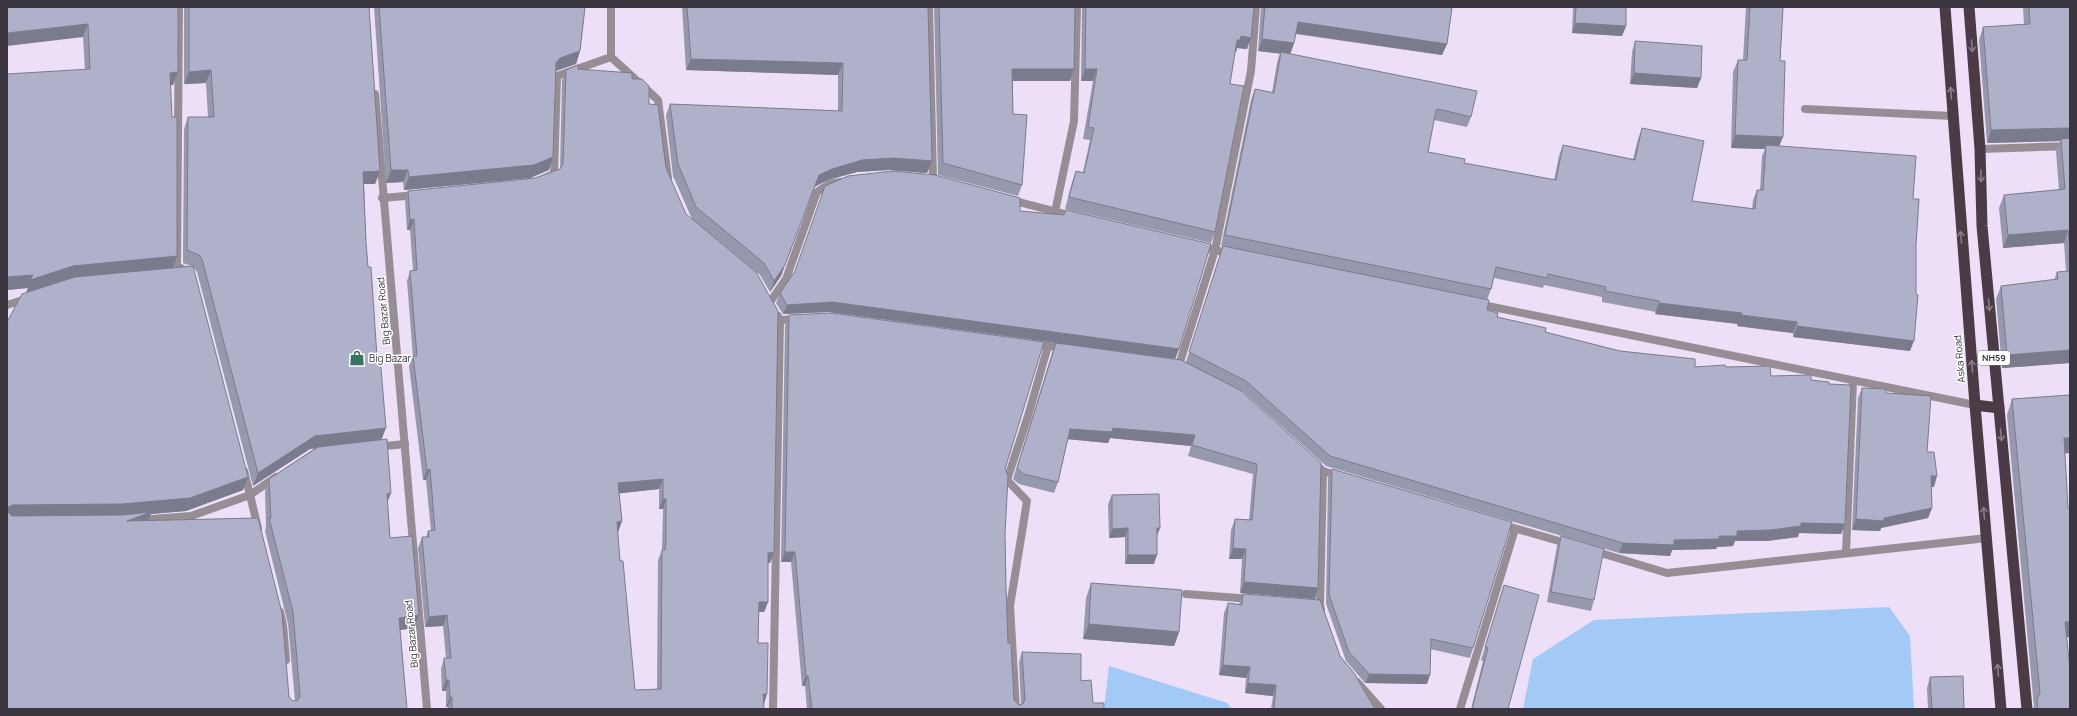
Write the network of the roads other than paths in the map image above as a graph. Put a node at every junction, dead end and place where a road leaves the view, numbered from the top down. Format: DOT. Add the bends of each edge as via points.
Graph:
graph roads {
  1 [pos="179,7"];
  2 [pos="611,7"];
  3 [pos="929,7"];
  4 [pos="1077,7"];
  5 [pos="1256,7"];
  6 [pos="1945,7"];
  7 [pos="1969,7"];
  8 [pos="611,57"];
  9 [pos="374,87"];
  10 [pos="1805,109"];
  11 [pos="1952,116"];
  12 [pos="2070,146"];
  13 [pos="1980,149"];
  14 [pos="537,180"];
  15 [pos="852,180"];
  16 [pos="948,183"];
  17 [pos="670,184"];
  18 [pos="429,193"];
  19 [pos="1002,197"];
  20 [pos="382,198"];
  21 [pos="1055,212"];
  22 [pos="1085,219"];
  23 [pos="1199,247"];
  24 [pos="1215,250"];
  25 [pos="1237,255"];
  26 [pos="176,275"];
  27 [pos="34,296"];
  28 [pos="1466,302"];
  29 [pos="7,305"];
  30 [pos="804,318"];
  31 [pos="780,320"];
  32 [pos="1024,343"];
  33 [pos="1048,346"];
  34 [pos="1071,350"];
  35 [pos="1179,365"];
  36 [pos="1853,381"];
  37 [pos="1975,405"];
  38 [pos="1999,408"];
  39 [pos="405,444"];
  40 [pos="366,448"];
  41 [pos="1307,457"];
  42 [pos="242,465"];
  43 [pos="1323,471"];
  44 [pos="280,474"];
  45 [pos="1345,478"];
  46 [pos="250,495"];
  47 [pos="133,520"];
  48 [pos="1493,522"];
  49 [pos="1516,529"];
  50 [pos="260,533"];
  51 [pos="1987,538"];
  52 [pos="1846,552"];
  53 [pos="1186,594"];
  54 [pos="1257,600"];
  55 [pos="278,602"];
  56 [pos="1325,620"];
  57 [pos="287,671"];
  58 [pos="1351,675"];
  59 [pos="427,709"];
  60 [pos="773,709"];
  61 [pos="1016,709"];
  62 [pos="1381,709"];
  63 [pos="1460,709"];
  64 [pos="2001,709"];
  65 [pos="2027,709"];
  1 -- 26 [label="street" via="177,266 193,277"];
  2 -- 8 [label="street"];
  3 -- 16 [label="street" via="930,178"];
  4 -- 21 [label="street" via="1074,121"];
  5 -- 24 [label="street" via="1251,71"];
  11 -- 6 [label="highway, Aska Road / NH59, one-way"];
  7 -- 13 [label="highway, NH59, one-way"];
  8 -- 14 [label="street" via="557,76 554,174"];
  8 -- 17 [label="street" via="658,100"];
  9 -- 20 [label="street, Big Bazar Road"];
  10 -- 11 [label="street"];
  37 -- 11 [label="highway, Aska Road / NH59, one-way"];
  12 -- 13 [label="street"];
  13 -- 38 [label="highway, NH59, one-way" via="1982,226"];
  15 -- 31 [label="street" via="829,184 817,192 786,279 768,299"];
  18 -- 20 [label="street"];
  19 -- 21 [label="street"];
  20 -- 39 [label="street, Big Bazar Road"];
  21 -- 22 [label="street"];
  23 -- 24 [label="street"];
  24 -- 25 [label="street"];
  24 -- 35 [label="street"];
  27 -- 29 [label="street"];
  28 -- 36 [label="street"];
  30 -- 31 [label="street"];
  31 -- 60 [label="street"];
  32 -- 33 [label="street"];
  33 -- 34 [label="street"];
  33 -- 61 [label="street" via="1007,480 1027,501 1010,606"];
  36 -- 37 [label="street"];
  36 -- 52 [label="street"];
  37 -- 38 [label="highway"];
  51 -- 37 [label="highway, Aska Road / NH59, one-way"];
  38 -- 65 [label="highway, NH59, one-way"];
  39 -- 40 [label="street"];
  39 -- 59 [label="street, Big Bazar Road"];
  41 -- 43 [label="street"];
  42 -- 46 [label="street"];
  43 -- 45 [label="street"];
  43 -- 56 [label="street" via="1316,605"];
  44 -- 46 [label="street"];
  46 -- 47 [label="street" via="191,516"];
  46 -- 50 [label="street"];
  48 -- 49 [label="street"];
  49 -- 52 [label="street" via="1667,573 1783,562"];
  49 -- 63 [label="street"];
  51 -- 52 [label="street"];
  64 -- 51 [label="highway, Aska Road / NH59, one-way"];
  53 -- 54 [label="street"];
  55 -- 57 [label="street" via="283,624"];
  58 -- 62 [label="street"];
}
